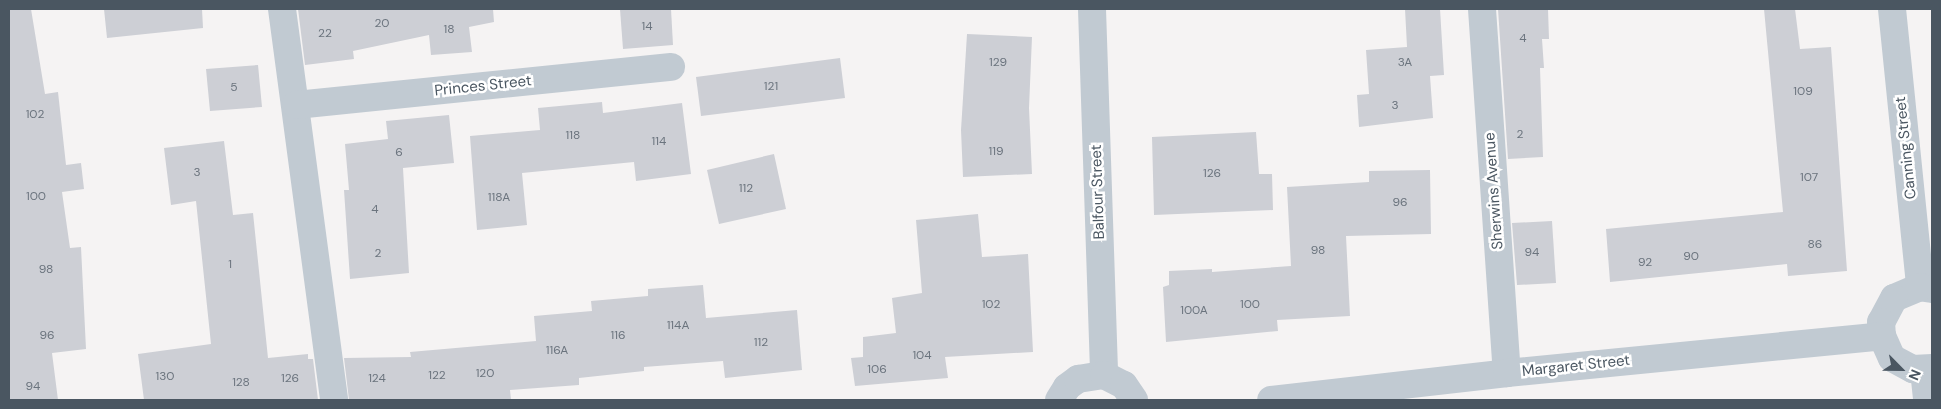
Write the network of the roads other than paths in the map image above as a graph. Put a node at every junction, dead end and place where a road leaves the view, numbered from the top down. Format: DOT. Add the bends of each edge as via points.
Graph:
graph roads {
  1 [pos="282,9"];
  2 [pos="1092,9"];
  3 [pos="1482,9"];
  4 [pos="1892,9"];
  5 [pos="671,67"];
  6 [pos="296,105"];
  7 [pos="1926,288"];
  8 [pos="1882,336"];
  9 [pos="1928,369"];
  10 [pos="1506,373"];
  11 [pos="1104,375"];
  12 [pos="334,400"];
  13 [pos="1059,400"];
  14 [pos="1134,400"];
  15 [pos="1271,400"];
  16 [pos="1927,400"];
  1 -- 6 [label="street"];
  2 -- 11 [label="street, Balfour Street"];
  3 -- 10 [label="street, Sherwins Avenue"];
  4 -- 7 [label="street, Canning Street"];
  5 -- 6 [label="street, Princes Street"];
  6 -- 12 [label="street"];
  7 -- 8 [label="street" via="1894,298 1883,316"];
  8 -- 9 [label="street" via="1885,348 1901,365"];
  8 -- 10 [label="street, Margaret Street"];
  9 -- 16 [label="street"];
  10 -- 15 [label="street, Margaret Street"];
  11 -- 13 [label="street" via="1078,379 1067,386"];
  11 -- 14 [label="street" via="1124,385"];
}
